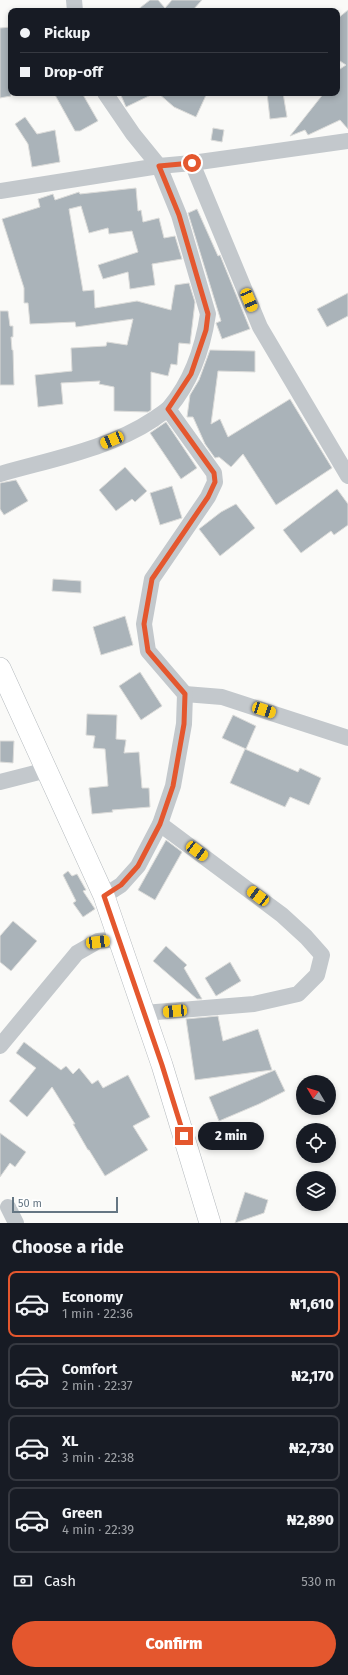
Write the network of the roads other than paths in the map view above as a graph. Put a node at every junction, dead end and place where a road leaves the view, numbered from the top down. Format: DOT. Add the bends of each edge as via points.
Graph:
graph roads {
  1 [pos="107,96"];
  2 [pos="348,141"];
  3 [pos="192,163"];
  4 [pos="159,166"];
  5 [pos="0,191"];
  6 [pos="168,409"];
  7 [pos="0,474"];
  8 [pos="348,476"];
  9 [pos="0,668"];
  10 [pos="185,694"];
  11 [pos="348,738"];
  12 [pos="47,770"];
  13 [pos="0,782"];
  14 [pos="160,824"];
  15 [pos="104,896"];
  16 [pos="118,939"];
  17 [pos="144,1014"];
  18 [pos="0,1046"];
  19 [pos="8,1207"];
  20 [pos="16,1223"];
  21 [pos="210,1223"];
  1 -- 4 [label="street"];
  2 -- 3 [label="street"];
  3 -- 4 [label="street"];
  3 -- 8 [label="street" via="260,327"];
  4 -- 5 [label="street"];
  4 -- 6 [label="street" via="179,215 208,314 206,330 191,374"];
  6 -- 7 [label="street" via="140,428 99,446"];
  6 -- 10 [label="street" via="214,473 215,482 208,497 152,579 144,624 148,651"];
  9 -- 12 [label="main road"];
  10 -- 11 [label="street" via="222,697"];
  10 -- 14 [label="street" via="184,724 173,786"];
  12 -- 13 [label="street"];
  12 -- 15 [label="main road"];
  14 -- 15 [label="street" via="138,866 121,885"];
  14 -- 17 [label="street" via="282,915 306,936 322,955 317,974 298,994 254,1004"];
  15 -- 16 [label="main road"];
  16 -- 17 [label="main road"];
  16 -- 18 [label="street" via="98,942 77,953"];
  17 -- 21 [label="main road"];
  19 -- 20 [label="street"];
}
